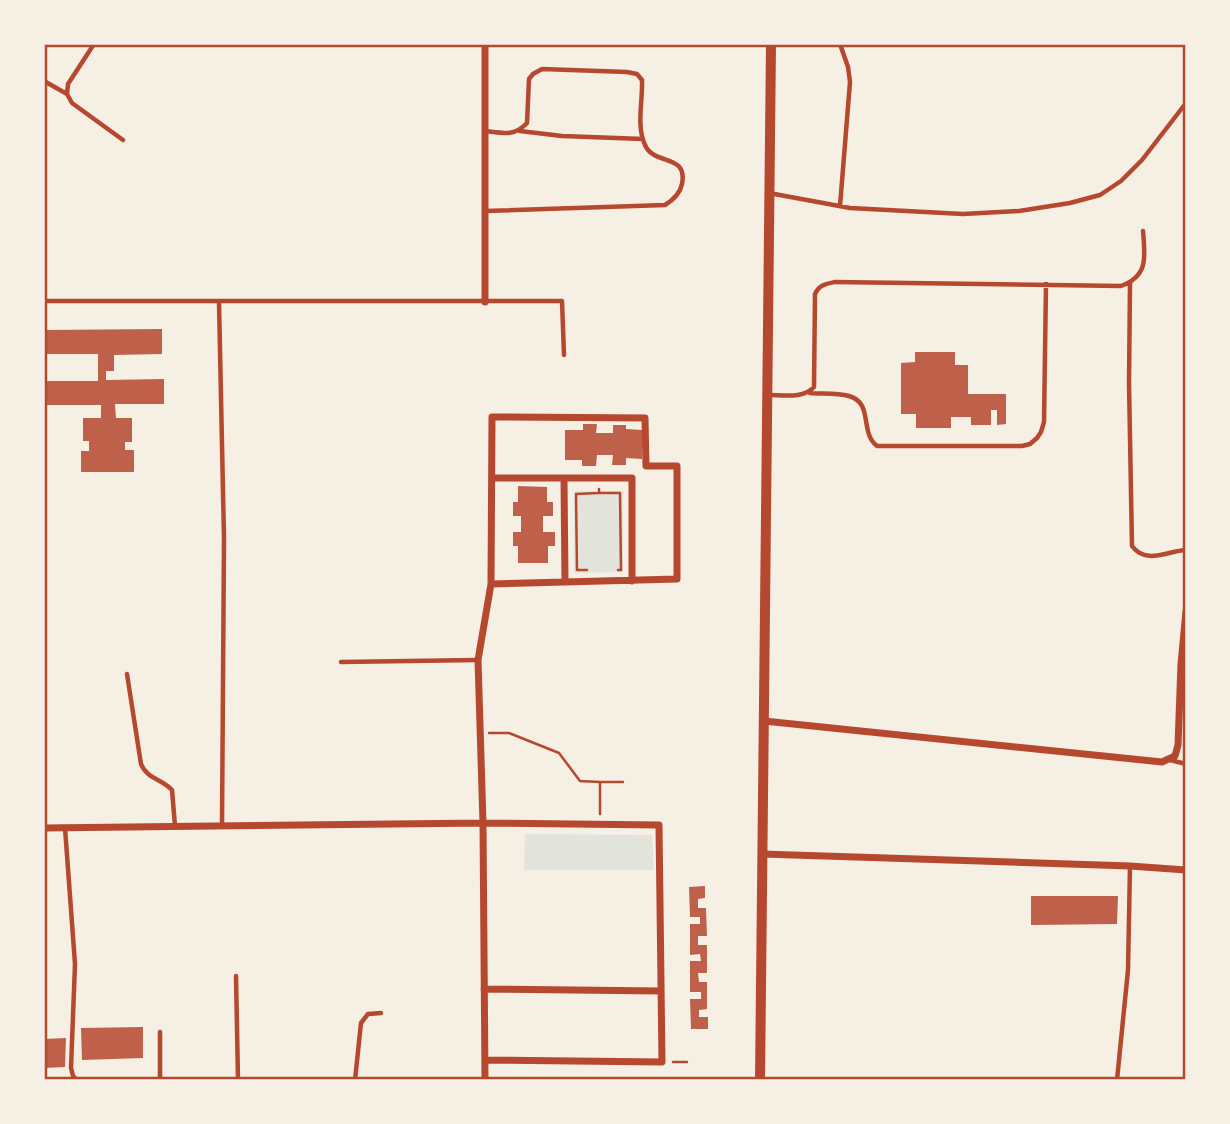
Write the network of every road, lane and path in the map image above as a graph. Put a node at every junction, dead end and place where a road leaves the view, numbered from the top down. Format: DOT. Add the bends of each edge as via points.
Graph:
graph roads {
  1 [pos="94,44"];
  2 [pos="485,44"];
  3 [pos="771,44"];
  4 [pos="840,44"];
  5 [pos="44,82"];
  6 [pos="67,94"];
  7 [pos="1186,103"];
  8 [pos="485,131"];
  9 [pos="520,131"];
  10 [pos="123,139"];
  11 [pos="643,139"];
  12 [pos="769,193"];
  13 [pos="840,206"];
  14 [pos="485,211"];
  15 [pos="1143,231"];
  16 [pos="1130,283"];
  17 [pos="1046,284"];
  18 [pos="44,300"];
  19 [pos="219,302"];
  20 [pos="485,302"];
  21 [pos="564,355"];
  22 [pos="809,393"];
  23 [pos="767,395"];
  24 [pos="646,466"];
  25 [pos="492,478"];
  26 [pos="599,478"];
  27 [pos="632,478"];
  28 [pos="564,479"];
  29 [pos="599,493"];
  30 [pos="1186,551"];
  31 [pos="588,570"];
  32 [pos="610,570"];
  33 [pos="632,581"];
  34 [pos="565,582"];
  35 [pos="491,584"];
  36 [pos="1186,611"];
  37 [pos="478,660"];
  38 [pos="341,662"];
  39 [pos="127,674"];
  40 [pos="764,721"];
  41 [pos="481,733"];
  42 [pos="1169,760"];
  43 [pos="1186,764"];
  44 [pos="600,782"];
  45 [pos="623,782"];
  46 [pos="483,823"];
  47 [pos="600,825"];
  48 [pos="175,826"];
  49 [pos="222,826"];
  50 [pos="44,828"];
  51 [pos="65,828"];
  52 [pos="762,854"];
  53 [pos="1130,866"];
  54 [pos="1186,870"];
  55 [pos="236,976"];
  56 [pos="484,989"];
  57 [pos="661,991"];
  58 [pos="381,1013"];
  59 [pos="160,1032"];
  60 [pos="485,1060"];
  61 [pos="662,1062"];
  62 [pos="687,1062"];
  63 [pos="77,1080"];
  64 [pos="160,1080"];
  65 [pos="237,1080"];
  66 [pos="355,1080"];
  67 [pos="485,1080"];
  68 [pos="760,1080"];
  69 [pos="996,1080"];
  70 [pos="1009,1080"];
  71 [pos="1117,1080"];
  1 -- 6 [label="lane" via="68,84"];
  2 -- 8 [label="street"];
  3 -- 12 [label="street"];
  4 -- 13 [label="lane" via="850,82"];
  5 -- 6 [label="lane"];
  6 -- 10 [label="lane" via="72,103"];
  7 -- 13 [label="lane" via="1142,160 1100,195 977,214"];
  8 -- 9 [label="lane"];
  8 -- 14 [label="street"];
  9 -- 11 [label="lane"];
  9 -- 11 [label="lane" via="527,124 529,79 542,69 627,72 642,80"];
  11 -- 14 [label="lane" via="650,153 671,160 682,171 679,193 665,205"];
  12 -- 13 [label="lane"];
  12 -- 23 [label="street"];
  14 -- 20 [label="street"];
  15 -- 16 [label="lane" via="1143,267"];
  16 -- 17 [label="lane"];
  16 -- 30 [label="lane" via="1132,546 1142,556"];
  17 -- 22 [label="lane" via="825,284 814,295 816,381"];
  17 -- 22 [label="lane" via="1044,422 1030,444 877,446 868,435 863,405 857,400"];
  18 -- 19 [label="lane"];
  19 -- 20 [label="lane"];
  19 -- 49 [label="lane" via="225,539"];
  20 -- 21 [label="lane" via="562,301"];
  22 -- 23 [label="lane"];
  23 -- 40 [label="street"];
  24 -- 25 [label="street" via="645,418 492,417"];
  24 -- 27 [label="street"];
  24 -- 33 [label="street" via="677,466 677,579"];
  25 -- 28 [label="street"];
  25 -- 35 [label="street"];
  26 -- 27 [label="street"];
  26 -- 28 [label="street"];
  26 -- 29 [label="path"];
  27 -- 33 [label="street"];
  28 -- 34 [label="street"];
  29 -- 31 [label="path" via="576,494 577,570"];
  29 -- 32 [label="path" via="620,493 621,570"];
  33 -- 34 [label="street"];
  34 -- 35 [label="street"];
  35 -- 37 [label="street"];
  36 -- 42 [label="street" via="1178,745"];
  37 -- 38 [label="lane"];
  37 -- 41 [label="street"];
  39 -- 48 [label="lane" via="141,765 172,790"];
  40 -- 42 [label="street" via="1142,761"];
  40 -- 52 [label="street"];
  41 -- 44 [label="path" via="509,733 559,753 580,782"];
  41 -- 46 [label="street"];
  42 -- 43 [label="lane"];
  44 -- 45 [label="path"];
  44 -- 47 [label="path"];
  46 -- 47 [label="street"];
  46 -- 49 [label="street"];
  46 -- 56 [label="street"];
  47 -- 57 [label="street" via="659,825"];
  48 -- 49 [label="street"];
  48 -- 51 [label="street"];
  50 -- 51 [label="street"];
  51 -- 63 [label="lane" via="75,964 71,1068"];
  52 -- 53 [label="street"];
  52 -- 68 [label="street"];
  53 -- 54 [label="street"];
  53 -- 71 [label="lane" via="1128,970"];
  55 -- 65 [label="lane"];
  56 -- 57 [label="street"];
  56 -- 60 [label="street"];
  57 -- 61 [label="street"];
  58 -- 66 [label="lane" via="368,1014 361,1023"];
  59 -- 64 [label="lane"];
  60 -- 61 [label="street"];
  60 -- 67 [label="street"];
  61 -- 62 [label="path"];
  69 -- 70 [label="lane"];
}
